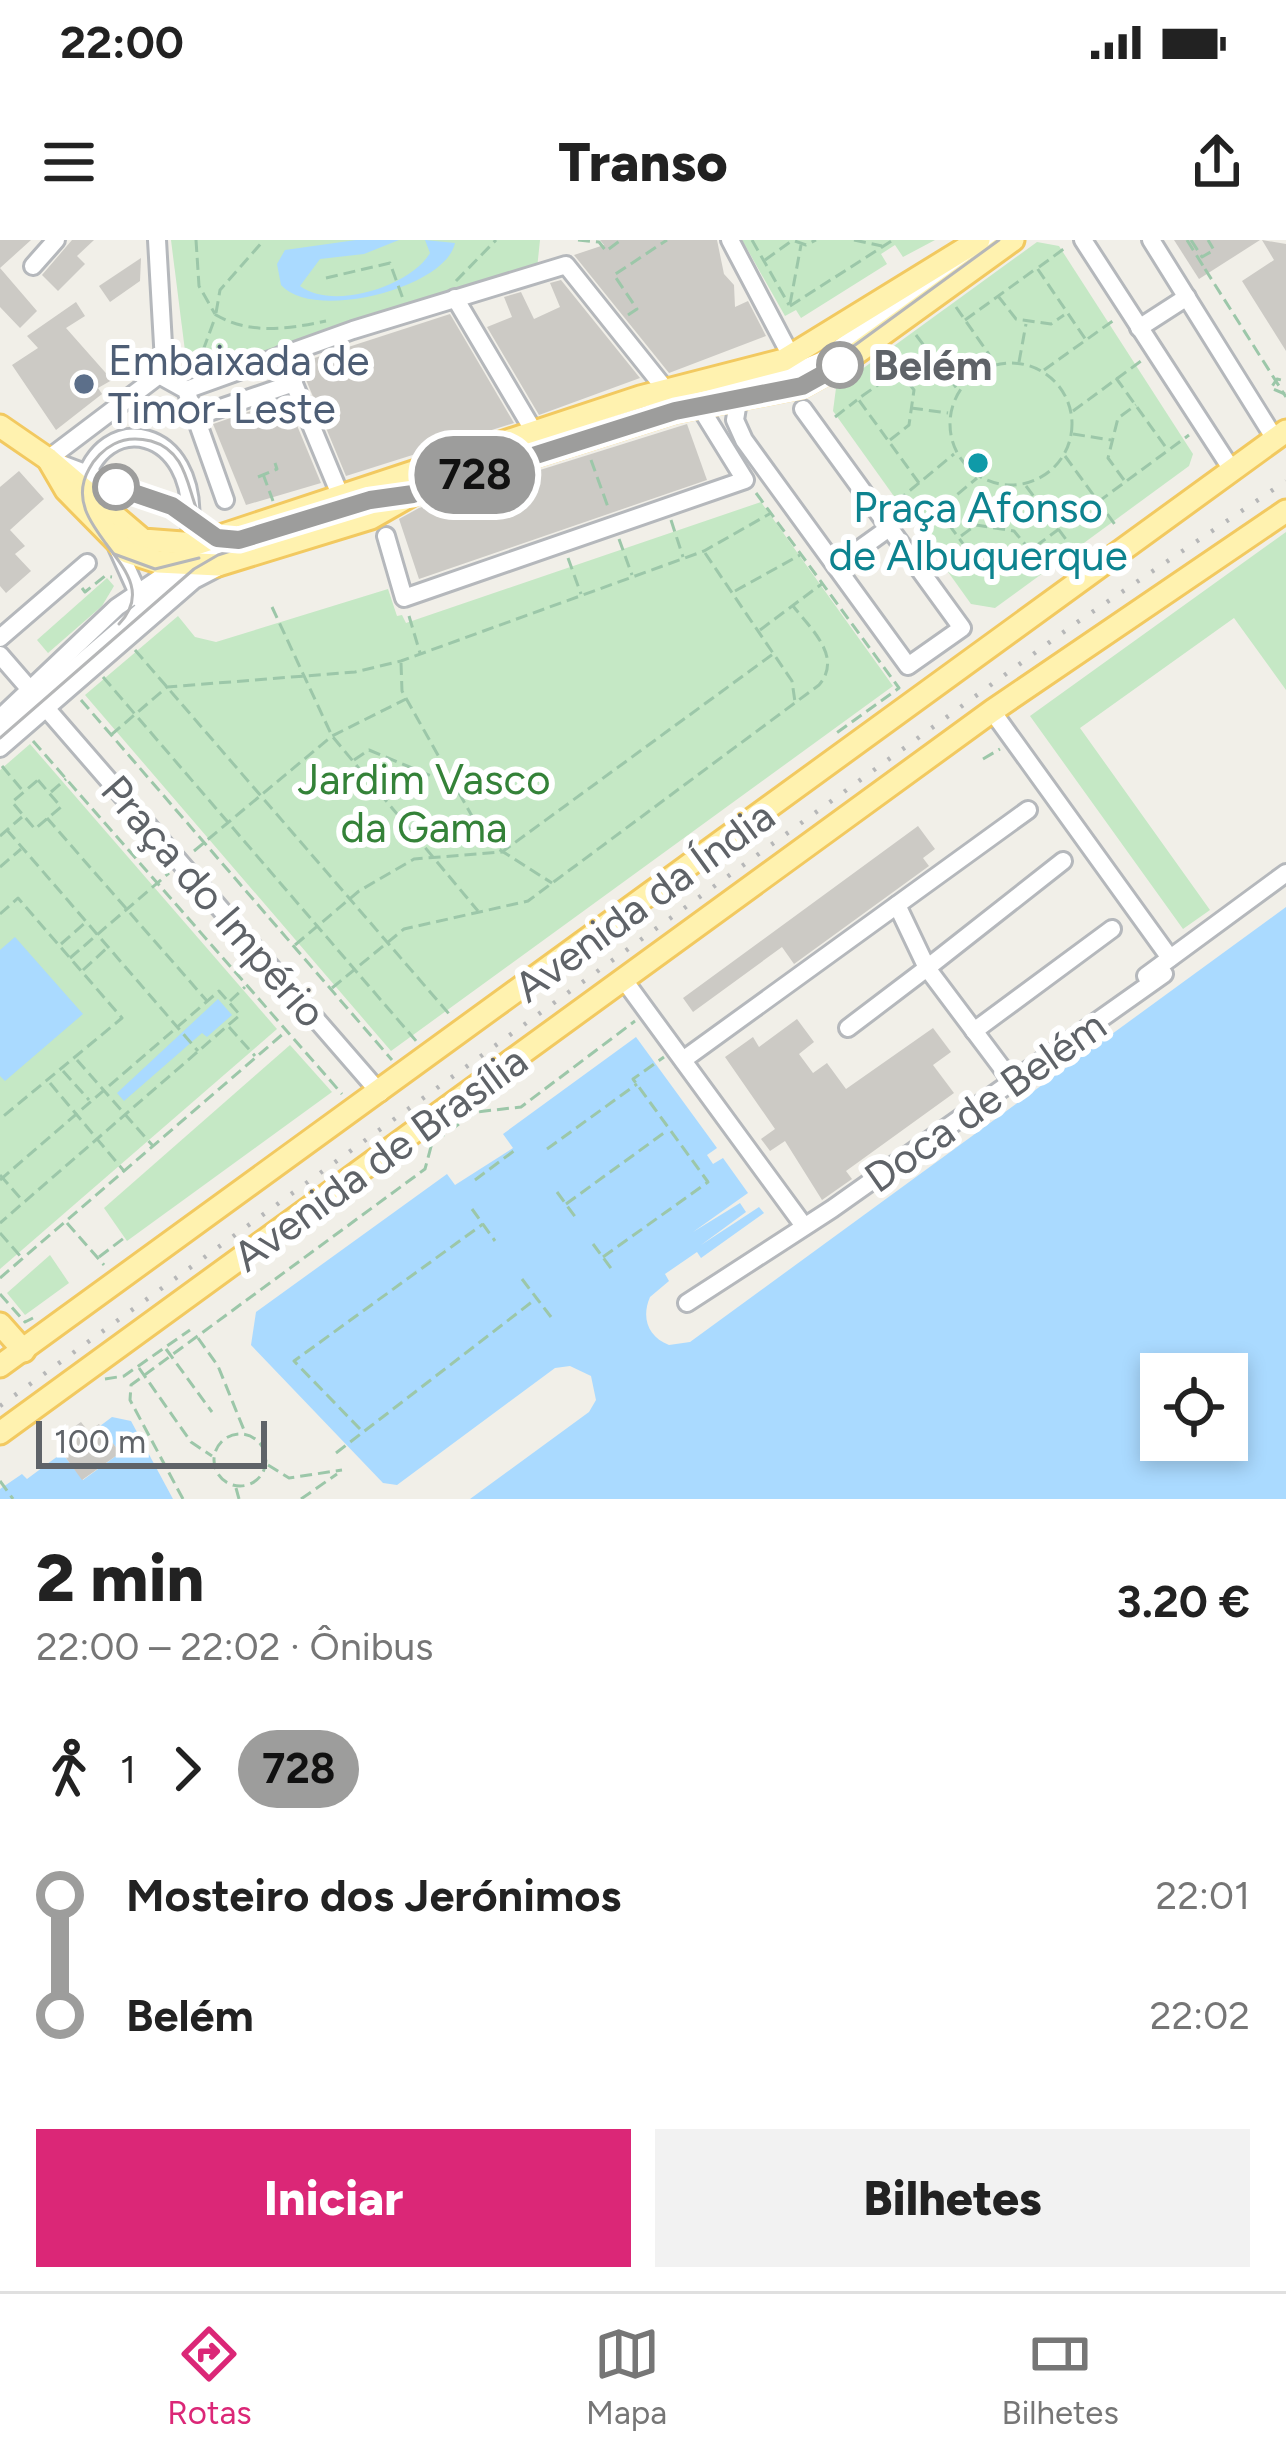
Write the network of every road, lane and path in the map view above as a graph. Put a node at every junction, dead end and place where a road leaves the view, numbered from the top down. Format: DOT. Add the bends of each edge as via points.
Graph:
graph roads {
  1 [pos="56,240"];
  2 [pos="157,240"];
  3 [pos="196,240"];
  4 [pos="264,240"];
  5 [pos="496,240"];
  6 [pos="578,240"];
  7 [pos="621,240"];
  8 [pos="668,240"];
  9 [pos="730,240"];
  10 [pos="752,240"];
  11 [pos="793,240"];
  12 [pos="816,240"];
  13 [pos="854,240"];
  14 [pos="893,240"];
  15 [pos="979,240"];
  16 [pos="990,240"];
  17 [pos="1013,240"];
  18 [pos="1083,240"];
  19 [pos="1151,240"];
  20 [pos="1189,240"];
  21 [pos="1208,240"];
  22 [pos="883,242"];
  23 [pos="801,245"];
  24 [pos="1065,248"];
  25 [pos="764,261"];
  26 [pos="33,266"];
  27 [pos="1037,268"];
  28 [pos="326,278"];
  29 [pos="943,290"];
  30 [pos="452,292"];
  31 [pos="998,296"];
  32 [pos="1187,297"];
  33 [pos="389,305"];
  34 [pos="790,306"];
  35 [pos="1066,314"];
  36 [pos="216,315"];
  37 [pos="343,317"];
  38 [pos="621,319"];
  39 [pos="904,319"];
  40 [pos="965,320"];
  41 [pos="1026,320"];
  42 [pos="1115,320"];
  43 [pos="1139,328"];
  44 [pos="1086,340"];
  45 [pos="927,350"];
  46 [pos="282,355"];
  47 [pos="787,358"];
  48 [pos="1141,361"];
  49 [pos="1019,363"];
  50 [pos="996,364"];
  51 [pos="899,370"];
  52 [pos="1043,371"];
  53 [pos="159,375"];
  54 [pos="1116,378"];
  55 [pos="1286,381"];
  56 [pos="294,383"];
  57 [pos="186,390"];
  58 [pos="666,390"];
  59 [pos="959,391"];
  60 [pos="738,394"];
  61 [pos="1285,394"];
  62 [pos="703,398"];
  63 [pos="858,399"];
  64 [pos="1136,405"];
  65 [pos="911,408"];
  66 [pos="803,409"];
  67 [pos="1071,412"];
  68 [pos="950,413"];
  69 [pos="197,416"];
  70 [pos="835,417"];
  71 [pos="0,426"];
  72 [pos="1072,434"];
  73 [pos="536,435"];
  74 [pos="1190,435"];
  75 [pos="1281,435"];
  76 [pos="1113,440"];
  77 [pos="888,441"];
  78 [pos="1168,451"];
  79 [pos="956,453"];
  80 [pos="1064,455"];
  81 [pos="48,459"];
  82 [pos="275,463"];
  83 [pos="1232,470"];
  84 [pos="978,477"];
  85 [pos="746,480"];
  86 [pos="1126,481"];
  87 [pos="919,483"];
  88 [pos="78,484"];
  89 [pos="1025,484"];
  90 [pos="1002,485"];
  91 [pos="269,491"];
  92 [pos="413,494"];
  93 [pos="341,497"];
  94 [pos="225,500"];
  95 [pos="370,500"];
  96 [pos="896,502"];
  97 [pos="1098,502"];
  98 [pos="667,508"];
  99 [pos="938,510"];
  100 [pos="1286,511"];
  101 [pos="772,512"];
  102 [pos="191,520"];
  103 [pos="1116,526"];
  104 [pos="889,528"];
  105 [pos="998,528"];
  106 [pos="916,529"];
  107 [pos="1059,529"];
  108 [pos="260,535"];
  109 [pos="386,536"];
  110 [pos="217,538"];
  111 [pos="959,538"];
  112 [pos="113,542"];
  113 [pos="563,543"];
  114 [pos="1030,550"];
  115 [pos="704,551"];
  116 [pos="801,554"];
  117 [pos="1077,554"];
  118 [pos="684,558"];
  119 [pos="242,559"];
  120 [pos="186,562"];
  121 [pos="87,563"];
  122 [pos="836,566"];
  123 [pos="130,572"];
  124 [pos="823,583"];
  125 [pos="139,590"];
  126 [pos="732,593"];
  127 [pos="582,596"];
  128 [pos="179,597"];
  129 [pos="404,598"];
  130 [pos="793,606"];
  131 [pos="272,607"];
  132 [pos="126,612"];
  133 [pos="759,631"];
  134 [pos="0,638"];
  135 [pos="134,649"];
  136 [pos="421,654"];
  137 [pos="773,654"];
  138 [pos="0,655"];
  139 [pos="401,661"];
  140 [pos="102,675"];
  141 [pos="301,676"];
  142 [pos="167,687"];
  143 [pos="898,688"];
  144 [pos="78,696"];
  145 [pos="38,698"];
  146 [pos="406,699"];
  147 [pos="84,704"];
  148 [pos="795,704"];
  149 [pos="79,709"];
  150 [pos="992,711"];
  151 [pos="136,715"];
  152 [pos="0,718"];
  153 [pos="0,732"];
  154 [pos="112,736"];
  155 [pos="332,736"];
  156 [pos="30,738"];
  157 [pos="44,740"];
  158 [pos="37,746"];
  159 [pos="0,748"];
  160 [pos="353,761"];
  161 [pos="0,764"];
  162 [pos="449,771"];
  163 [pos="65,779"];
  164 [pos="24,792"];
  165 [pos="49,793"];
  166 [pos="260,795"];
  167 [pos="1028,810"];
  168 [pos="23,815"];
  169 [pos="47,818"];
  170 [pos="228,822"];
  171 [pos="7,830"];
  172 [pos="0,836"];
  173 [pos="204,842"];
  174 [pos="22,848"];
  175 [pos="502,852"];
  176 [pos="431,855"];
  177 [pos="1064,861"];
  178 [pos="0,867"];
  179 [pos="1286,873"];
  180 [pos="553,883"];
  181 [pos="153,886"];
  182 [pos="350,899"];
  183 [pos="897,904"];
  184 [pos="127,910"];
  185 [pos="0,914"];
  186 [pos="480,914"];
  187 [pos="87,922"];
  188 [pos="318,926"];
  189 [pos="1112,928"];
  190 [pos="98,935"];
  191 [pos="387,942"];
  192 [pos="59,946"];
  193 [pos="293,946"];
  194 [pos="108,947"];
  195 [pos="70,958"];
  196 [pos="1167,966"];
  197 [pos="927,968"];
  198 [pos="355,969"];
  199 [pos="81,971"];
  200 [pos="624,980"];
  201 [pos="324,982"];
  202 [pos="246,986"];
  203 [pos="318,987"];
  204 [pos="331,990"];
  205 [pos="207,1001"];
  206 [pos="228,1002"];
  207 [pos="646,1010"];
  208 [pos="283,1016"];
  209 [pos="451,1016"];
  210 [pos="277,1022"];
  211 [pos="228,1026"];
  212 [pos="177,1027"];
  213 [pos="848,1028"];
  214 [pos="285,1031"];
  215 [pos="974,1031"];
  216 [pos="417,1042"];
  217 [pos="198,1052"];
  218 [pos="679,1055"];
  219 [pos="255,1057"];
  220 [pos="76,1058"];
  221 [pos="392,1060"];
  222 [pos="62,1070"];
  223 [pos="1008,1076"];
  224 [pos="49,1082"];
  225 [pos="637,1084"];
  226 [pos="104,1090"];
  227 [pos="343,1093"];
  228 [pos="380,1093"];
  229 [pos="90,1102"];
  230 [pos="76,1114"];
  231 [pos="125,1115"];
  232 [pos="0,1119"];
  233 [pos="670,1130"];
  234 [pos="926,1134"];
  235 [pos="97,1139"];
  236 [pos="153,1145"];
  237 [pos="547,1149"];
  238 [pos="515,1150"];
  239 [pos="124,1171"];
  240 [pos="1,1178"];
  241 [pos="475,1180"];
  242 [pos="557,1192"];
  243 [pos="24,1201"];
  244 [pos="566,1204"];
  245 [pos="472,1209"];
  246 [pos="576,1218"];
  247 [pos="65,1221"];
  248 [pos="0,1223"];
  249 [pos="483,1224"];
  250 [pos="804,1226"];
  251 [pos="0,1233"];
  252 [pos="124,1238"];
  253 [pos="495,1241"];
  254 [pos="593,1244"];
  255 [pos="603,1257"];
  256 [pos="22,1258"];
  257 [pos="98,1258"];
  258 [pos="106,1267"];
  259 [pos="613,1271"];
  260 [pos="0,1278"];
  261 [pos="522,1279"];
  262 [pos="0,1294"];
  263 [pos="537,1298"];
  264 [pos="687,1303"];
  265 [pos="551,1317"];
  266 [pos="25,1322"];
  267 [pos="0,1324"];
  268 [pos="190,1330"];
  269 [pos="197,1336"];
  270 [pos="165,1348"];
  271 [pos="24,1351"];
  272 [pos="171,1356"];
  273 [pos="0,1366"];
  274 [pos="138,1366"];
  275 [pos="144,1376"];
  276 [pos="104,1379"];
  277 [pos="212,1412"];
  278 [pos="360,1429"];
  279 [pos="0,1433"];
  280 [pos="245,1434"];
  281 [pos="336,1453"];
  282 [pos="214,1457"];
  283 [pos="266,1464"];
  284 [pos="348,1466"];
  285 [pos="342,1470"];
  286 [pos="2,1483"];
  287 [pos="236,1486"];
  288 [pos="13,1499"];
  289 [pos="183,1499"];
  290 [pos="239,1499"];
  291 [pos="301,1499"];
  1 -- 26 [label="street"];
  2 -- 53 [label="street"];
  3 -- 36 [label="path" via="199,286"];
  4 -- 36 [label="path" via="220,290"];
  5 -- 30 [label="path"];
  6 -- 7 [label="path" via="606,251"];
  8 -- 38 [label="path" via="614,275 637,309"];
  9 -- 47 [label="street"];
  10 -- 25 [label="path"];
  11 -- 23 [label="path"];
  11 -- 25 [label="path"];
  12 -- 23 [label="path"];
  13 -- 22 [label="path"];
  14 -- 22 [label="path"];
  15 -- 47 [label="main road"];
  16 -- 60 [label="street" via="832,355"];
  17 -- 29 [label="main road"];
  18 -- 43 [label="street"];
  19 -- 32 [label="street"];
  20 -- 21 [label="path" via="1202,257 1214,250"];
  20 -- 61 [label="path, bridge"];
  22 -- 34 [label="path"];
  23 -- 34 [label="path"];
  24 -- 27 [label="path"];
  25 -- 34 [label="path"];
  27 -- 31 [label="path"];
  27 -- 35 [label="path"];
  28 -- 33 [label="path" via="390,262 404,301"];
  29 -- 39 [label="main road"];
  29 -- 40 [label="path"];
  30 -- 46 [label="street"];
  30 -- 58 [label="street" via="566,265"];
  30 -- 73 [label="street"];
  31 -- 40 [label="path"];
  31 -- 41 [label="path"];
  32 -- 43 [label="street"];
  32 -- 75 [label="street"];
  35 -- 41 [label="path" via="1051,323"];
  35 -- 44 [label="path"];
  36 -- 37 [label="path" via="238,328 279,329"];
  36 -- 57 [label="path"];
  39 -- 45 [label="path"];
  39 -- 60 [label="main road" via="816,380"];
  40 -- 50 [label="path"];
  41 -- 49 [label="path"];
  42 -- 44 [label="path"];
  43 -- 83 [label="street"];
  44 -- 52 [label="path"];
  45 -- 51 [label="path"];
  45 -- 59 [label="path"];
  46 -- 56 [label="street"];
  46 -- 57 [label="street"];
  47 -- 60 [label="street"];
  47 -- 62 [label="main road"];
  48 -- 54 [label="path"];
  49 -- 50 [label="path"];
  49 -- 52 [label="path"];
  50 -- 59 [label="path"];
  51 -- 63 [label="path"];
  51 -- 65 [label="path" via="914,390"];
  52 -- 67 [label="path"];
  53 -- 57 [label="street"];
  53 -- 81 [label="street"];
  54 -- 64 [label="path"];
  54 -- 67 [label="path"];
  55 -- 61 [label="path" via="1271,388"];
  56 -- 69 [label="street"];
  56 -- 93 [label="street"];
  57 -- 69 [label="street"];
  58 -- 62 [label="main road"];
  58 -- 73 [label="main road"];
  59 -- 68 [label="path"];
  60 -- 62 [label="main road"];
  60 -- 122 [label="street" via="735,420 744,440"];
  62 -- 85 [label="street"];
  62 -- 92 [label="main road"];
  62 -- 95 [label="street"];
  63 -- 70 [label="path"];
  63 -- 77 [label="path"];
  64 -- 76 [label="path" via="1118,418"];
  64 -- 78 [label="path"];
  65 -- 68 [label="path"];
  65 -- 77 [label="path" via="909,425"];
  66 -- 104 [label="street"];
  67 -- 72 [label="path"];
  68 -- 79 [label="path"];
  69 -- 94 [label="street"];
  71 -- 81 [label="main road"];
  72 -- 76 [label="path"];
  72 -- 80 [label="path"];
  73 -- 93 [label="main road"];
  74 -- 78 [label="path"];
  75 -- 83 [label="main road, Avenida da Índia"];
  76 -- 86 [label="path" via="1108,458"];
  77 -- 87 [label="path"];
  78 -- 86 [label="path"];
  79 -- 84 [label="path"];
  79 -- 87 [label="path"];
  80 -- 89 [label="path"];
  80 -- 97 [label="path"];
  81 -- 88 [label="main road"];
  82 -- 91 [label="path" via="278,469 261,476"];
  83 -- 228 [label="main road, Avenida da Índia"];
  84 -- 90 [label="path"];
  84 -- 99 [label="path"];
  85 -- 98 [label="street"];
  85 -- 101 [label="path"];
  86 -- 97 [label="path"];
  87 -- 96 [label="path"];
  88 -- 102 [label="street" via="172,506"];
  88 -- 102 [label="street" via="115,443 158,444 187,474"];
  88 -- 112 [label="main road" via="85,510"];
  88 -- 120 [label="main road" via="122,525"];
  89 -- 90 [label="path"];
  89 -- 107 [label="path"];
  90 -- 105 [label="path"];
  92 -- 95 [label="street"];
  92 -- 119 [label="main road" via="370,518"];
  93 -- 110 [label="main road"];
  95 -- 108 [label="street"];
  97 -- 103 [label="path"];
  98 -- 113 [label="street"];
  98 -- 118 [label="path"];
  99 -- 106 [label="path"];
  99 -- 111 [label="path"];
  100 -- 150 [label="main road, Avenida de Brasília"];
  101 -- 115 [label="path"];
  101 -- 116 [label="path"];
  102 -- 110 [label="street"];
  102 -- 120 [label="street"];
  104 -- 122 [label="street"];
  104 -- 122 [label="street" via="962,628 908,667"];
  105 -- 111 [label="path" via="976,525"];
  105 -- 114 [label="path" via="1014,531"];
  107 -- 114 [label="path"];
  107 -- 117 [label="path"];
  108 -- 110 [label="street"];
  108 -- 120 [label="street"];
  109 -- 129 [label="street"];
  110 -- 120 [label="main road"];
  111 -- 114 [label="path" via="989,580"];
  112 -- 120 [label="main road" via="140,558"];
  112 -- 123 [label="street"];
  113 -- 127 [label="path"];
  113 -- 129 [label="street"];
  115 -- 118 [label="path"];
  115 -- 126 [label="path"];
  116 -- 124 [label="path"];
  116 -- 126 [label="path"];
  118 -- 127 [label="path"];
  119 -- 120 [label="main road"];
  119 -- 128 [label="street" via="199,576"];
  120 -- 125 [label="street"];
  120 -- 128 [label="street"];
  120 -- 132 [label="street" via="158,596"];
  121 -- 134 [label="street"];
  123 -- 125 [label="street"];
  123 -- 132 [label="street"];
  124 -- 130 [label="path"];
  124 -- 143 [label="path"];
  125 -- 132 [label="street"];
  126 -- 133 [label="path"];
  127 -- 136 [label="path"];
  128 -- 145 [label="street"];
  129 -- 136 [label="path"];
  130 -- 133 [label="path"];
  130 -- 148 [label="path" via="829,665 825,680"];
  131 -- 141 [label="path"];
  132 -- 145 [label="street"];
  133 -- 137 [label="path"];
  135 -- 142 [label="path"];
  136 -- 139 [label="path"];
  137 -- 148 [label="path" via="792,681"];
  137 -- 175 [label="path"];
  138 -- 145 [label="street, Praça do Império"];
  139 -- 141 [label="path"];
  139 -- 146 [label="path"];
  140 -- 151 [label="path"];
  141 -- 142 [label="path"];
  141 -- 155 [label="path"];
  142 -- 151 [label="path"];
  142 -- 166 [label="path"];
  144 -- 147 [label="path"];
  145 -- 152 [label="street"];
  145 -- 153 [label="street"];
  145 -- 159 [label="street"];
  145 -- 228 [label="street, Praça do Império"];
  146 -- 155 [label="path"];
  146 -- 162 [label="path"];
  147 -- 149 [label="path"];
  147 -- 154 [label="path"];
  148 -- 180 [label="path"];
  150 -- 196 [label="street"];
  150 -- 200 [label="main road, Avenida de Brasília"];
  151 -- 154 [label="path"];
  151 -- 170 [label="path"];
  154 -- 173 [label="path"];
  155 -- 160 [label="path"];
  155 -- 166 [label="path"];
  156 -- 158 [label="path"];
  157 -- 158 [label="path"];
  158 -- 163 [label="path"];
  160 -- 162 [label="path" via="369,750 436,778"];
  160 -- 176 [label="path"];
  161 -- 164 [label="path"];
  162 -- 175 [label="path" via="486,841"];
  163 -- 165 [label="path"];
  163 -- 202 [label="path"];
  164 -- 165 [label="path" via="38,780"];
  164 -- 168 [label="path" via="12,802"];
  165 -- 169 [label="path" via="61,807"];
  166 -- 170 [label="path"];
  166 -- 182 [label="path"];
  167 -- 183 [label="street"];
  168 -- 169 [label="path" via="35,829"];
  168 -- 171 [label="path"];
  169 -- 184 [label="path"];
  170 -- 173 [label="path"];
  170 -- 188 [label="path"];
  171 -- 172 [label="path"];
  171 -- 174 [label="path"];
  173 -- 193 [label="path"];
  174 -- 178 [label="path"];
  174 -- 187 [label="path"];
  175 -- 176 [label="path"];
  175 -- 180 [label="path"];
  176 -- 182 [label="path"];
  176 -- 186 [label="path"];
  177 -- 197 [label="street"];
  179 -- 196 [label="street"];
  180 -- 186 [label="path" via="516,906"];
  181 -- 184 [label="path"];
  182 -- 188 [label="path"];
  182 -- 191 [label="path"];
  183 -- 197 [label="street"];
  183 -- 218 [label="street"];
  184 -- 190 [label="path"];
  184 -- 205 [label="path"];
  185 -- 192 [label="path" via="19,898"];
  186 -- 191 [label="path" via="415,926"];
  187 -- 190 [label="path"];
  187 -- 192 [label="path"];
  188 -- 193 [label="path"];
  188 -- 198 [label="path"];
  189 -- 215 [label="street"];
  190 -- 194 [label="path"];
  190 -- 195 [label="path"];
  191 -- 198 [label="path"];
  191 -- 209 [label="path"];
  192 -- 195 [label="path"];
  193 -- 201 [label="path"];
  194 -- 199 [label="path"];
  194 -- 212 [label="path"];
  195 -- 199 [label="path"];
  196 -- 223 [label="street, Doca de Belém"];
  196 -- 250 [label="street, Doca de Belém"];
  197 -- 213 [label="street"];
  197 -- 215 [label="street"];
  198 -- 204 [label="path"];
  198 -- 216 [label="path"];
  199 -- 220 [label="path" via="122,1018"];
  200 -- 207 [label="street"];
  200 -- 279 [label="main road, Avenida de Brasília"];
  201 -- 203 [label="path"];
  201 -- 204 [label="path"];
  202 -- 206 [label="path"];
  202 -- 210 [label="path"];
  204 -- 221 [label="path"];
  205 -- 206 [label="path" via="219,991"];
  205 -- 212 [label="path"];
  206 -- 211 [label="path" via="240,1015"];
  207 -- 218 [label="street"];
  207 -- 269 [label="path" via="521,1107 476,1112 432,1143 425,1169"];
  208 -- 210 [label="path"];
  210 -- 214 [label="path"];
  211 -- 217 [label="path"];
  211 -- 219 [label="path"];
  212 -- 217 [label="path"];
  212 -- 226 [label="path"];
  214 -- 219 [label="path"];
  214 -- 227 [label="path"];
  215 -- 223 [label="street"];
  217 -- 231 [label="path"];
  218 -- 225 [label="path" via="633,1079"];
  218 -- 250 [label="street"];
  219 -- 236 [label="path"];
  220 -- 222 [label="path"];
  220 -- 226 [label="path"];
  222 -- 224 [label="path"];
  222 -- 229 [label="path"];
  223 -- 234 [label="street, Doca de Belém"];
  224 -- 230 [label="path"];
  224 -- 232 [label="path"];
  225 -- 233 [label="path"];
  225 -- 237 [label="path"];
  226 -- 229 [label="path"];
  226 -- 231 [label="path"];
  228 -- 271 [label="main road, Avenida da Índia"];
  229 -- 230 [label="path"];
  230 -- 235 [label="path"];
  230 -- 240 [label="path"];
  231 -- 235 [label="path"];
  231 -- 236 [label="path"];
  233 -- 244 [label="path"];
  233 -- 255 [label="path" via="708,1182"];
  235 -- 239 [label="path"];
  235 -- 243 [label="path"];
  236 -- 239 [label="path"];
  238 -- 241 [label="path"];
  239 -- 247 [label="path"];
  240 -- 243 [label="path"];
  242 -- 244 [label="path"];
  243 -- 248 [label="path"];
  244 -- 246 [label="path"];
  245 -- 249 [label="path"];
  247 -- 256 [label="path"];
  247 -- 257 [label="path"];
  249 -- 253 [label="path"];
  249 -- 278 [label="path" via="294,1360"];
  250 -- 264 [label="street, Doca de Belém"];
  251 -- 256 [label="path"];
  252 -- 257 [label="path"];
  254 -- 255 [label="path"];
  255 -- 259 [label="path"];
  256 -- 260 [label="path"];
  257 -- 258 [label="path"];
  261 -- 263 [label="path"];
  262 -- 266 [label="path"];
  263 -- 265 [label="path"];
  263 -- 278 [label="path"];
  267 -- 271 [label="main road"];
  268 -- 270 [label="path"];
  269 -- 272 [label="path"];
  269 -- 280 [label="path"];
  270 -- 272 [label="path"];
  270 -- 274 [label="path"];
  271 -- 273 [label="main road, Avenida da Índia"];
  272 -- 275 [label="path"];
  272 -- 277 [label="path"];
  274 -- 275 [label="path"];
  274 -- 276 [label="path"];
  275 -- 282 [label="path" via="191,1442"];
  275 -- 289 [label="path" via="131,1385 130,1400"];
  278 -- 281 [label="path"];
  280 -- 282 [label="path" via="226,1437"];
  280 -- 283 [label="path" via="264,1448"];
  282 -- 287 [label="path" via="219,1476"];
  283 -- 285 [label="path" via="289,1478"];
  283 -- 287 [label="path" via="258,1480"];
  284 -- 285 [label="path"];
  285 -- 291 [label="path"];
  286 -- 288 [label="path"];
  287 -- 290 [label="path"];
}
